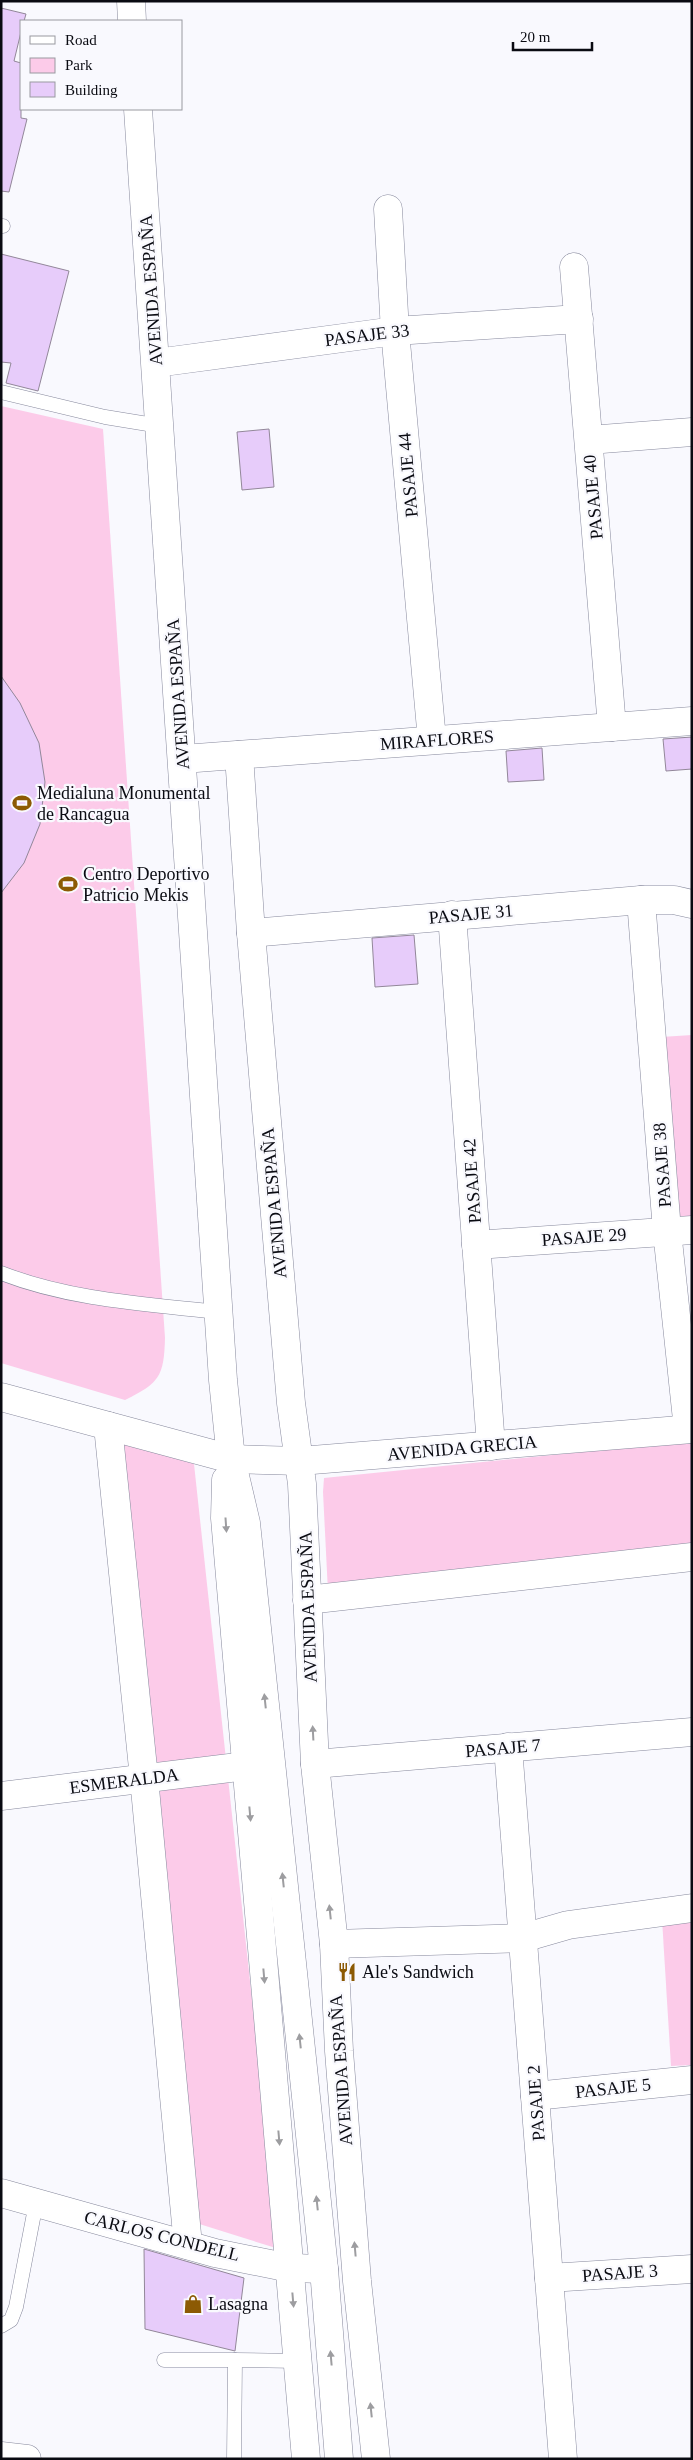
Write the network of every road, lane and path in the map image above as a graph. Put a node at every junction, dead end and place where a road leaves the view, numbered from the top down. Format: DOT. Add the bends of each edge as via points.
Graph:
graph roads {
  1 [pos="131,1"];
  2 [pos="132,20"];
  3 [pos="138,110"];
  4 [pos="388,209"];
  5 [pos="574,267"];
  6 [pos="579,319"];
  7 [pos="395,330"];
  8 [pos="156,363"];
  9 [pos="1,392"];
  10 [pos="160,426"];
  11 [pos="692,432"];
  12 [pos="589,440"];
  13 [pos="692,721"];
  14 [pos="612,727"];
  15 [pos="432,740"];
  16 [pos="239,755"];
  17 [pos="183,759"];
  18 [pos="641,900"];
  19 [pos="692,904"];
  20 [pos="452,916"];
  21 [pos="251,933"];
  22 [pos="679,1230"];
  23 [pos="476,1246"];
  24 [pos="1,1273"];
  25 [pos="218,1312"];
  26 [pos="1,1397"];
  27 [pos="108,1426"];
  28 [pos="690,1429"];
  29 [pos="491,1446"];
  30 [pos="231,1459"];
  31 [pos="300,1461"];
  32 [pos="692,1557"];
  33 [pos="307,1600"];
  34 [pos="692,1732"];
  35 [pos="508,1747"];
  36 [pos="314,1764"];
  37 [pos="246,1766"];
  38 [pos="144,1778"];
  39 [pos="1,1796"];
  40 [pos="692,1908"];
  41 [pos="523,1938"];
  42 [pos="334,1944"];
  43 [pos="692,2080"];
  44 [pos="535,2096"];
  45 [pos="1,2193"];
  46 [pos="36,2203"];
  47 [pos="188,2245"];
  48 [pos="290,2268"];
  49 [pos="324,2269"];
  50 [pos="692,2269"];
  51 [pos="549,2278"];
  52 [pos="1,2326"];
  53 [pos="164,2360"];
  54 [pos="235,2360"];
  55 [pos="298,2361"];
  56 [pos="1,2456"];
  57 [pos="27,2459"];
  58 [pos="234,2459"];
  59 [pos="306,2459"];
  60 [pos="339,2459"];
  61 [pos="376,2459"];
  62 [pos="563,2459"];
  1 -- 2 [label="street"];
  3 -- 8 [label="street, AVENIDA ESPAÑA"];
  4 -- 7 [label="street, PASAJE 44"];
  5 -- 6 [label="street, PASAJE 40"];
  6 -- 7 [label="street, PASAJE 33"];
  6 -- 12 [label="street, PASAJE 40"];
  7 -- 8 [label="street, PASAJE 33"];
  7 -- 15 [label="street, PASAJE 44"];
  8 -- 10 [label="street, AVENIDA ESPAÑA"];
  9 -- 10 [label="lane" via="105,417"];
  10 -- 17 [label="street, AVENIDA ESPAÑA"];
  11 -- 12 [label="street"];
  12 -- 14 [label="street, PASAJE 40"];
  13 -- 14 [label="street, MIRAFLORES"];
  14 -- 15 [label="street, MIRAFLORES"];
  15 -- 16 [label="street, MIRAFLORES"];
  16 -- 17 [label="street, MIRAFLORES"];
  16 -- 21 [label="street, AVENIDA ESPAÑA"];
  17 -- 25 [label="street, AVENIDA ESPAÑA"];
  18 -- 19 [label="street, PASAJE 31" via="674,900"];
  18 -- 20 [label="street, PASAJE 31"];
  18 -- 22 [label="street, PASAJE 38"];
  20 -- 21 [label="street, PASAJE 31"];
  20 -- 23 [label="street, PASAJE 42"];
  21 -- 31 [label="street, AVENIDA ESPAÑA" via="291,1403"];
  22 -- 23 [label="street, PASAJE 29"];
  22 -- 28 [label="street, PASAJE 38"];
  23 -- 29 [label="street, PASAJE 42"];
  24 -- 25 [label="lane" via="72,1294"];
  25 -- 30 [label="street, AVENIDA ESPAÑA"];
  26 -- 27 [label="street, AVENIDA GRECIA"];
  27 -- 30 [label="street, AVENIDA GRECIA"];
  27 -- 38 [label="street"];
  28 -- 29 [label="street, AVENIDA GRECIA"];
  29 -- 31 [label="street, AVENIDA GRECIA"];
  30 -- 31 [label="street, AVENIDA GRECIA"];
  30 -- 37 [label="street, AVENIDA ESPAÑA, one-way" via="226,1476 225,1518"];
  49 -- 30 [label="street, AVENIDA ESPAÑA, one-way" via="246,1523"];
  31 -- 33 [label="street, AVENIDA ESPAÑA"];
  32 -- 33 [label="street"];
  36 -- 33 [label="street, AVENIDA ESPAÑA, one-way"];
  34 -- 35 [label="street, PASAJE 7"];
  35 -- 36 [label="street, PASAJE 7"];
  35 -- 41 [label="street, PASAJE 2"];
  42 -- 36 [label="street, AVENIDA ESPAÑA, one-way"];
  37 -- 38 [label="street, ESMERALDA"];
  37 -- 48 [label="street, AVENIDA ESPAÑA, one-way"];
  38 -- 39 [label="street, ESMERALDA"];
  38 -- 47 [label="street"];
  40 -- 41 [label="street" via="568,1925"];
  41 -- 42 [label="street"];
  41 -- 44 [label="street, PASAJE 2"];
  61 -- 42 [label="street, AVENIDA ESPAÑA, one-way" via="357,2282"];
  43 -- 44 [label="street, PASAJE 5"];
  44 -- 51 [label="street, PASAJE 2"];
  45 -- 46 [label="street, CARLOS CONDELL"];
  46 -- 47 [label="street, CARLOS CONDELL"];
  46 -- 52 [label="lane" via="16,2307 11,2320"];
  47 -- 48 [label="street, CARLOS CONDELL"];
  48 -- 49 [label="street, CARLOS CONDELL"];
  48 -- 55 [label="street, AVENIDA ESPAÑA, one-way"];
  60 -- 49 [label="street, AVENIDA ESPAÑA, one-way"];
  50 -- 51 [label="street, PASAJE 3"];
  51 -- 62 [label="street, PASAJE 2"];
  53 -- 54 [label="lane"];
  54 -- 55 [label="lane"];
  54 -- 58 [label="lane"];
  55 -- 59 [label="street, AVENIDA ESPAÑA"];
  56 -- 57 [label="street"];
}
